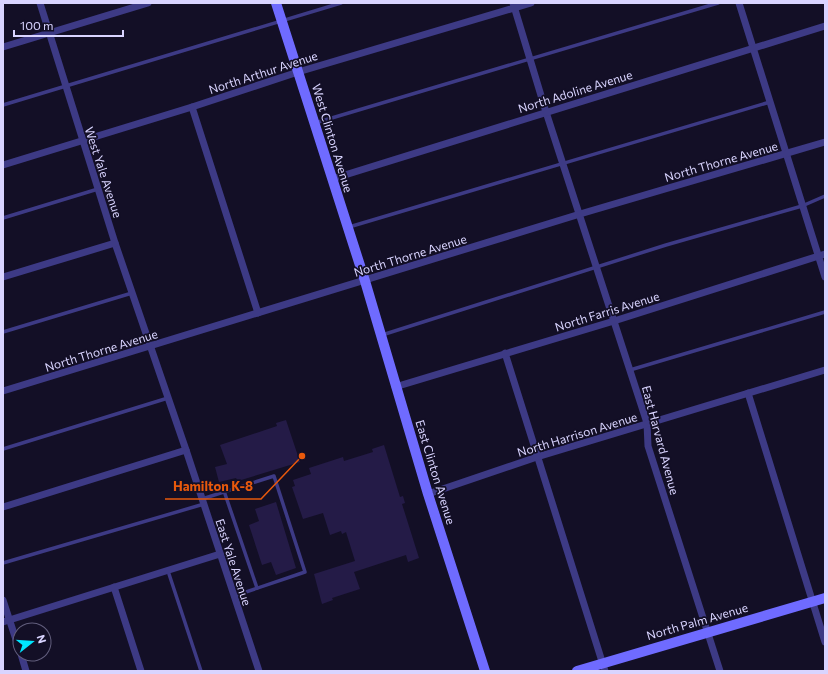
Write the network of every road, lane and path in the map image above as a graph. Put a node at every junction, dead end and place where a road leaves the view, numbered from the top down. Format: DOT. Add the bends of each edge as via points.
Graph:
graph roads {
  1 [pos="40,3"];
  2 [pos="148,3"];
  3 [pos="276,3"];
  4 [pos="341,3"];
  5 [pos="531,3"];
  6 [pos="718,3"];
  7 [pos="739,3"];
  8 [pos="514,6"];
  9 [pos="282,21"];
  10 [pos="825,26"];
  11 [pos="49,32"];
  12 [pos="3,47"];
  13 [pos="753,48"];
  14 [pos="530,58"];
  15 [pos="298,72"];
  16 [pos="66,86"];
  17 [pos="771,101"];
  18 [pos="3,105"];
  19 [pos="192,107"];
  20 [pos="546,112"];
  21 [pos="314,123"];
  22 [pos="82,140"];
  23 [pos="825,142"];
  24 [pos="786,154"];
  25 [pos="563,163"];
  26 [pos="3,165"];
  27 [pos="332,179"];
  28 [pos="98,189"];
  29 [pos="825,196"];
  30 [pos="802,206"];
  31 [pos="580,214"];
  32 [pos="3,218"];
  33 [pos="348,228"];
  34 [pos="115,243"];
  35 [pos="822,255"];
  36 [pos="597,267"];
  37 [pos="3,277"];
  38 [pos="825,277"];
  39 [pos="365,281"];
  40 [pos="132,293"];
  41 [pos="825,312"];
  42 [pos="258,313"];
  43 [pos="614,321"];
  44 [pos="3,332"];
  45 [pos="381,335"];
  46 [pos="150,346"];
  47 [pos="505,353"];
  48 [pos="630,370"];
  49 [pos="825,370"];
  50 [pos="395,387"];
  51 [pos="3,391"];
  52 [pos="748,393"];
  53 [pos="168,398"];
  54 [pos="647,423"];
  55 [pos="3,449"];
  56 [pos="186,450"];
  57 [pos="537,457"];
  58 [pos="224,491"];
  59 [pos="428,494"];
  60 [pos="203,501"];
  61 [pos="3,507"];
  62 [pos="220,554"];
  63 [pos="3,564"];
  64 [pos="168,571"];
  65 [pos="114,587"];
  66 [pos="257,588"];
  67 [pos="234,596"];
  68 [pos="825,598"];
  69 [pos="3,600"];
  70 [pos="812,601"];
  71 [pos="6,621"];
  72 [pos="707,632"];
  73 [pos="12,635"];
  74 [pos="825,642"];
  75 [pos="604,667"];
  76 [pos="141,671"];
  77 [pos="201,671"];
  78 [pos="258,671"];
  79 [pos="485,671"];
  80 [pos="577,671"];
  81 [pos="720,671"];
  1 -- 11 [label="street, West Yale Avenue"];
  2 -- 11 [label="street"];
  3 -- 9 [label="main road, West Clinton Avenue"];
  4 -- 9 [label="lane"];
  5 -- 8 [label="street, North Arthur Avenue"];
  6 -- 14 [label="lane"];
  7 -- 13 [label="street"];
  8 -- 14 [label="street, East Harvard Avenue"];
  8 -- 15 [label="street, North Arthur Avenue"];
  9 -- 15 [label="main road, West Clinton Avenue"];
  9 -- 16 [label="lane"];
  10 -- 13 [label="street, North Adoline Avenue"];
  11 -- 12 [label="street"];
  11 -- 16 [label="street, West Yale Avenue"];
  13 -- 17 [label="street"];
  13 -- 20 [label="street, North Adoline Avenue"];
  14 -- 20 [label="street, East Harvard Avenue"];
  14 -- 21 [label="lane"];
  15 -- 19 [label="street, North Arthur Avenue"];
  15 -- 21 [label="main road, West Clinton Avenue"];
  16 -- 18 [label="lane"];
  16 -- 22 [label="street, West Yale Avenue"];
  17 -- 24 [label="street"];
  17 -- 25 [label="lane"];
  19 -- 22 [label="street, North Arthur Avenue"];
  19 -- 42 [label="street"];
  20 -- 25 [label="street, East Harvard Avenue"];
  20 -- 27 [label="street, North Adoline Avenue"];
  21 -- 27 [label="main road, West Clinton Avenue"];
  22 -- 26 [label="street, North Arthur Avenue"];
  22 -- 28 [label="street, West Yale Avenue"];
  23 -- 24 [label="street, North Thorne Avenue"];
  24 -- 30 [label="street"];
  24 -- 31 [label="street, North Thorne Avenue"];
  25 -- 31 [label="street, East Harvard Avenue"];
  25 -- 33 [label="lane"];
  27 -- 33 [label="main road, West Clinton Avenue"];
  28 -- 32 [label="lane"];
  28 -- 34 [label="street, West Yale Avenue"];
  29 -- 30 [label="lane"];
  30 -- 35 [label="street"];
  30 -- 36 [label="lane"];
  31 -- 36 [label="street, East Harvard Avenue"];
  31 -- 39 [label="street, North Thorne Avenue"];
  33 -- 39 [label="main road, West Clinton Avenue"];
  34 -- 37 [label="street"];
  34 -- 40 [label="street, West Yale Avenue"];
  35 -- 38 [label="street"];
  35 -- 43 [label="street, North Farris Avenue"];
  36 -- 43 [label="street, East Harvard Avenue"];
  36 -- 45 [label="lane"];
  39 -- 42 [label="street, North Thorne Avenue"];
  39 -- 45 [label="main road, East Clinton Avenue"];
  40 -- 44 [label="lane"];
  40 -- 46 [label="street, West Yale Avenue"];
  41 -- 48 [label="lane"];
  42 -- 46 [label="street, North Thorne Avenue"];
  43 -- 47 [label="street, North Farris Avenue"];
  43 -- 48 [label="street, East Harvard Avenue"];
  45 -- 50 [label="main road, East Clinton Avenue"];
  46 -- 51 [label="street, North Thorne Avenue"];
  46 -- 53 [label="street, East Yale Avenue"];
  47 -- 50 [label="street, North Farris Avenue"];
  47 -- 57 [label="street"];
  48 -- 54 [label="street, East Harvard Avenue"];
  49 -- 52 [label="street, North Harrison Avenue"];
  50 -- 59 [label="main road, East Clinton Avenue"];
  52 -- 54 [label="street, North Harrison Avenue"];
  52 -- 70 [label="street"];
  53 -- 55 [label="lane"];
  53 -- 56 [label="street, East Yale Avenue"];
  54 -- 57 [label="street, North Harrison Avenue"];
  54 -- 72 [label="street, East Harvard Avenue" via="648,446"];
  56 -- 60 [label="street, East Yale Avenue"];
  56 -- 61 [label="street"];
  57 -- 59 [label="street, North Harrison Avenue"];
  57 -- 75 [label="street"];
  58 -- 60 [label="lane"];
  58 -- 66 [label="lane"];
  58 -- 66 [label="lane" via="274,476 305,572"];
  59 -- 79 [label="main road, East Clinton Avenue"];
  60 -- 62 [label="street, East Yale Avenue"];
  60 -- 63 [label="lane"];
  62 -- 64 [label="street"];
  62 -- 67 [label="street, East Yale Avenue"];
  64 -- 65 [label="street"];
  64 -- 77 [label="lane"];
  65 -- 71 [label="street"];
  65 -- 76 [label="street"];
  66 -- 67 [label="lane"];
  67 -- 78 [label="street, East Yale Avenue"];
  68 -- 70 [label="main road, North Palm Avenue"];
  69 -- 71 [label="street"];
  70 -- 72 [label="main road, North Palm Avenue"];
  70 -- 74 [label="street"];
  71 -- 73 [label="street"];
  72 -- 75 [label="main road, North Palm Avenue"];
  72 -- 81 [label="street, East Harvard Avenue"];
  75 -- 80 [label="main road, North Palm Avenue"];
}
